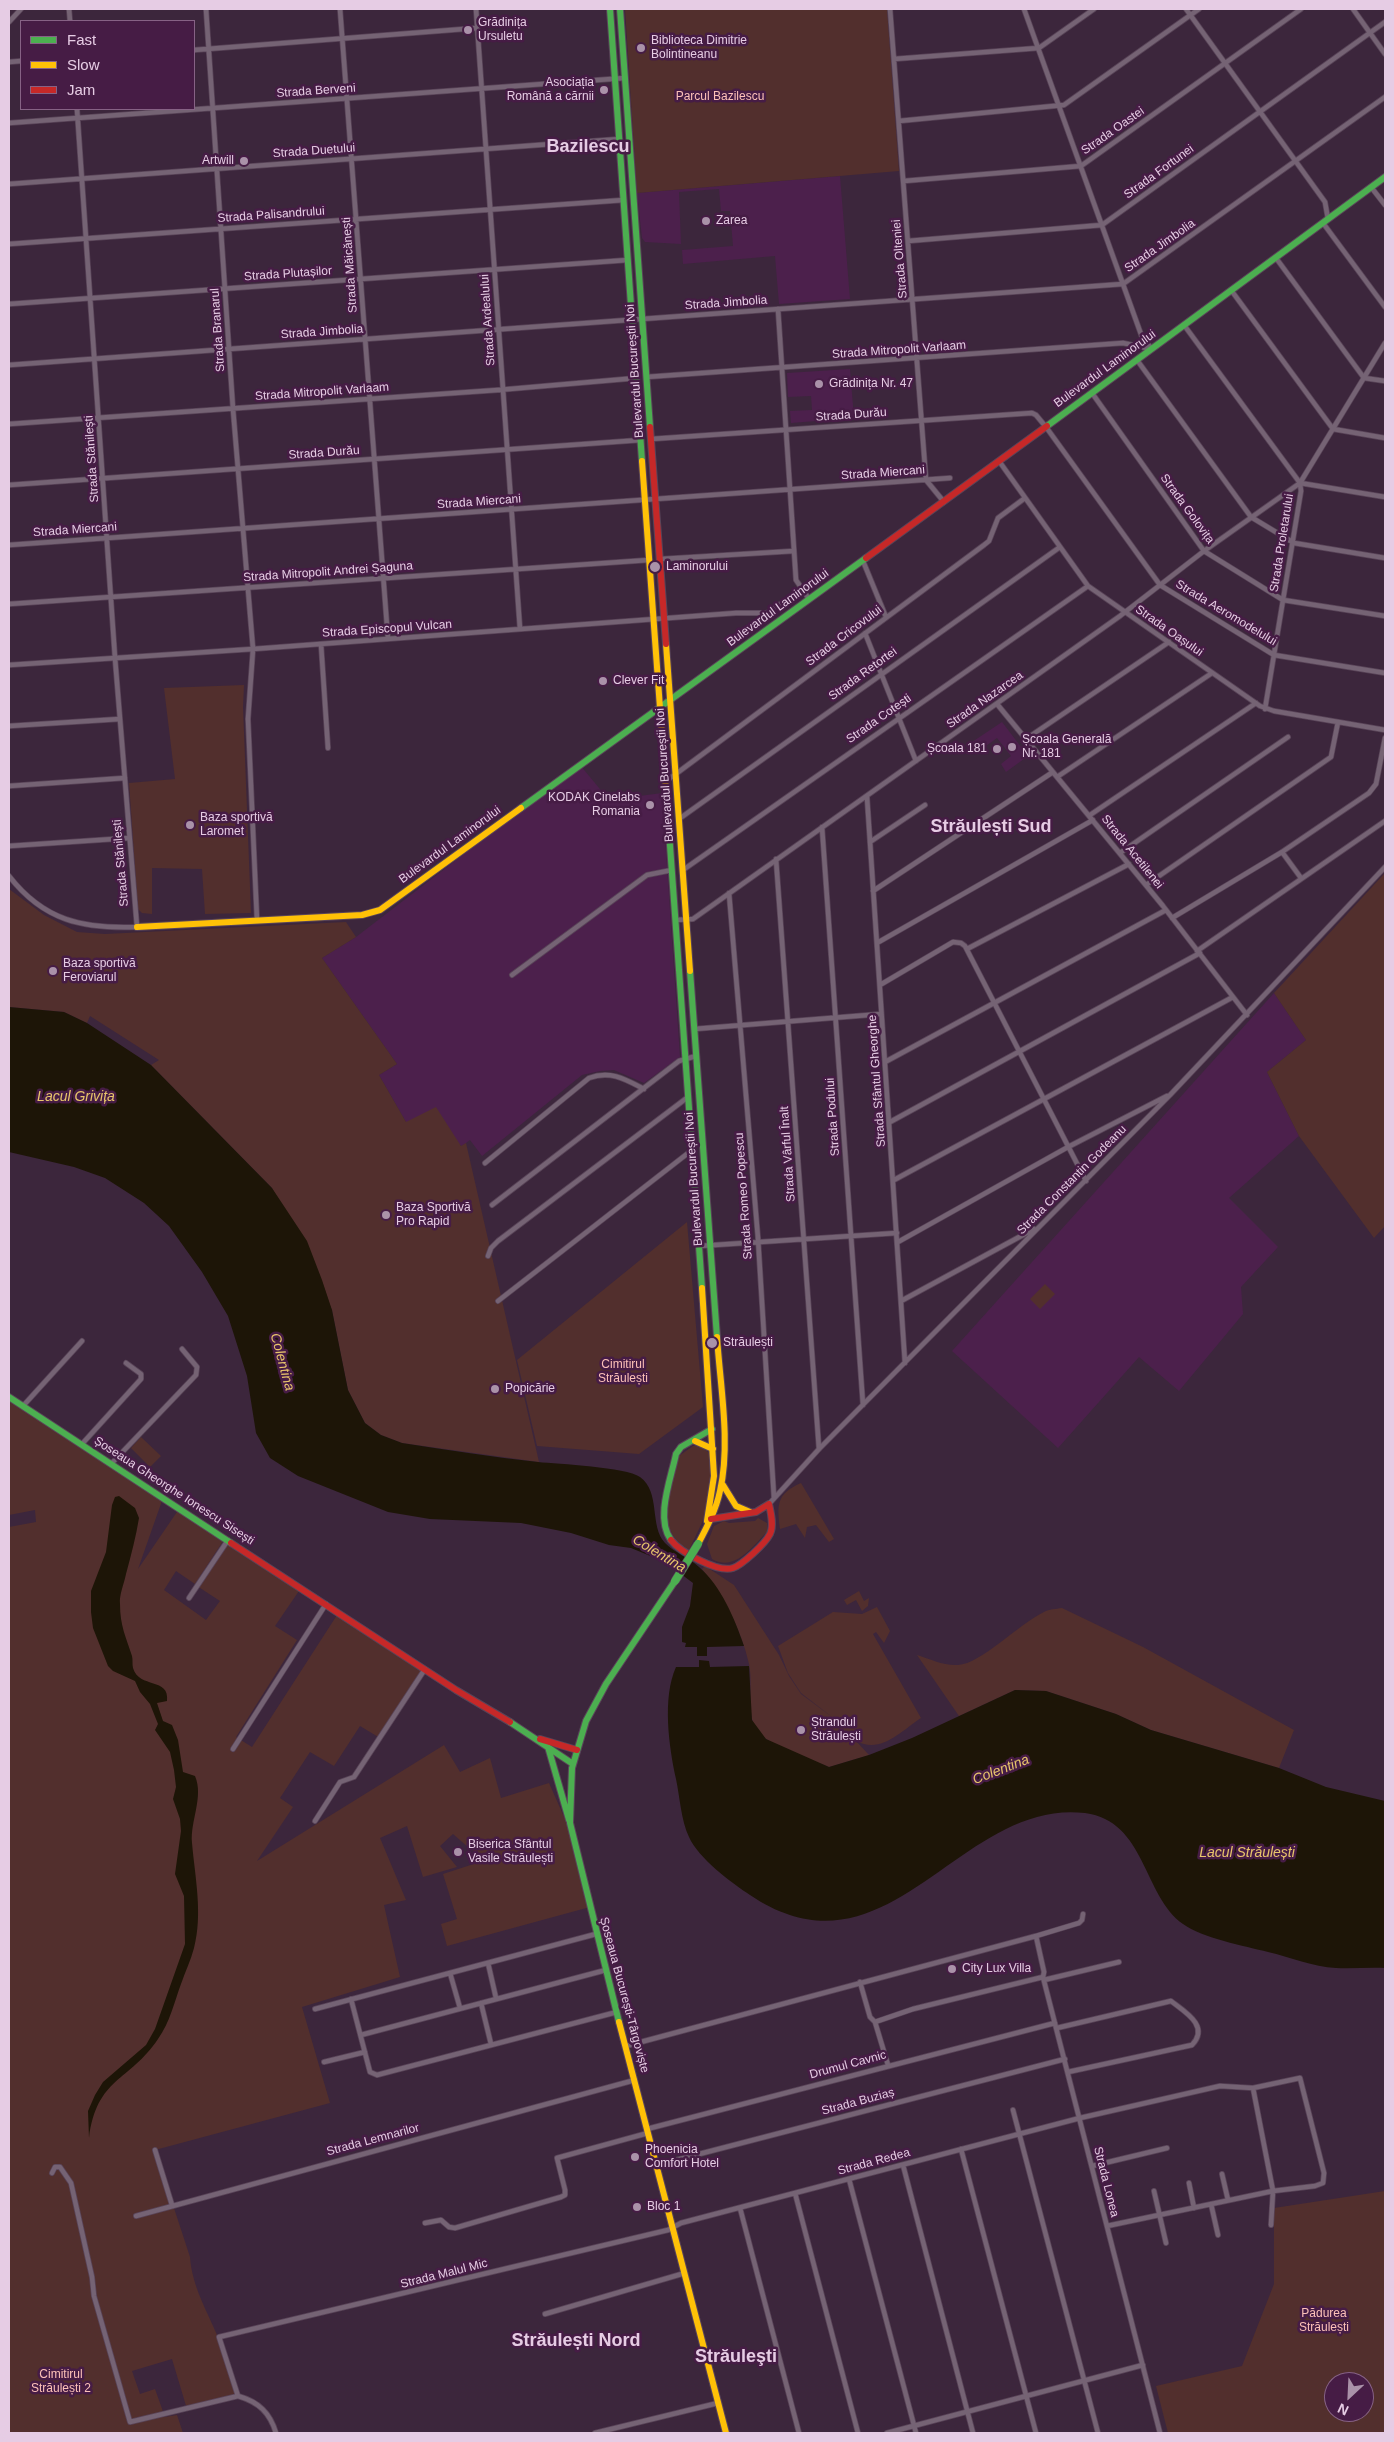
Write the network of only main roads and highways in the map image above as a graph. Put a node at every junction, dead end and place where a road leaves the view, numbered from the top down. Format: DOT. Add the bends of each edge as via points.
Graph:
graph roads {
  1 [pos="610,9"];
  2 [pos="620,9"];
  3 [pos="1385,177"];
  4 [pos="670,700"];
  5 [pos="660,707"];
  6 [pos="648,716"];
  7 [pos="660,721"];
  8 [pos="136,927"];
  9 [pos="9,1397"];
  10 [pos="712,1429"];
  11 [pos="695,1441"];
  12 [pos="713,1449"];
  13 [pos="723,1485"];
  14 [pos="752,1513"];
  15 [pos="712,1519"];
  16 [pos="702,1535"];
  17 [pos="675,1581"];
  18 [pos="538,1739"];
  19 [pos="548,1747"];
  20 [pos="577,1750"];
  21 [pos="573,1764"];
  22 [pos="570,1823"];
  23 [pos="726,2433"];
  1 -- 5 [label="main road, Bulevardul Bucureștii Noi"];
  2 -- 4 [label="main road, Bulevardul Bucureștii Noi"];
  3 -- 4 [label="main road, Bulevardul Laminorului"];
  4 -- 5 [label="main road, Bulevardul Laminorului"];
  4 -- 13 [label="main road, Bulevardul Bucureștii Noi" via="724,1436"];
  5 -- 6 [label="main road, Bulevardul Laminorului"];
  5 -- 7 [label="main road, Bulevardul Bucureștii Noi"];
  6 -- 7 [label="main road"];
  6 -- 8 [label="main road, Bulevardul Laminorului" via="380,910 362,915"];
  7 -- 10 [label="main road, Bulevardul Bucureștii Noi"];
  9 -- 18 [label="main road, Șoseaua Gheorghe Ionescu Sisești" via="478,1704"];
  10 -- 11 [label="main road"];
  10 -- 12 [label="main road, Bulevardul Bucureștii Noi"];
  11 -- 12 [label="main road"];
  11 -- 14 [label="main road" via="681,1447 676,1454 664,1520 666,1533 674,1544 714,1567 738,1566 770,1534 772,1501"];
  12 -- 16 [label="main road, Bulevardul Bucureștii Noi" via="714,1487"];
  13 -- 14 [label="main road" via="736,1506"];
  13 -- 15 [label="main road, Bulevardul Bucureștii Noi"];
  14 -- 15 [label="main road"];
  15 -- 16 [label="main road, Bulevardul Bucureștii Noi"];
  16 -- 17 [label="main road, Bulevardul Bucureștii Noi, bridge"];
  17 -- 20 [label="main road, Șoseaua București-Târgoviște" via="598,1697"];
  18 -- 19 [label="main road, Șoseaua Gheorghe Ionescu Sisești"];
  18 -- 20 [label="main road, Șoseaua Gheorghe Ionescu Sisești"];
  19 -- 21 [label="main road, Șoseaua Gheorghe Ionescu Sisești"];
  19 -- 22 [label="main road"];
  20 -- 21 [label="main road, Șoseaua București-Târgoviște"];
  21 -- 22 [label="main road, Șoseaua București-Târgoviște"];
  22 -- 23 [label="main road, Șoseaua București-Târgoviște"];
}
